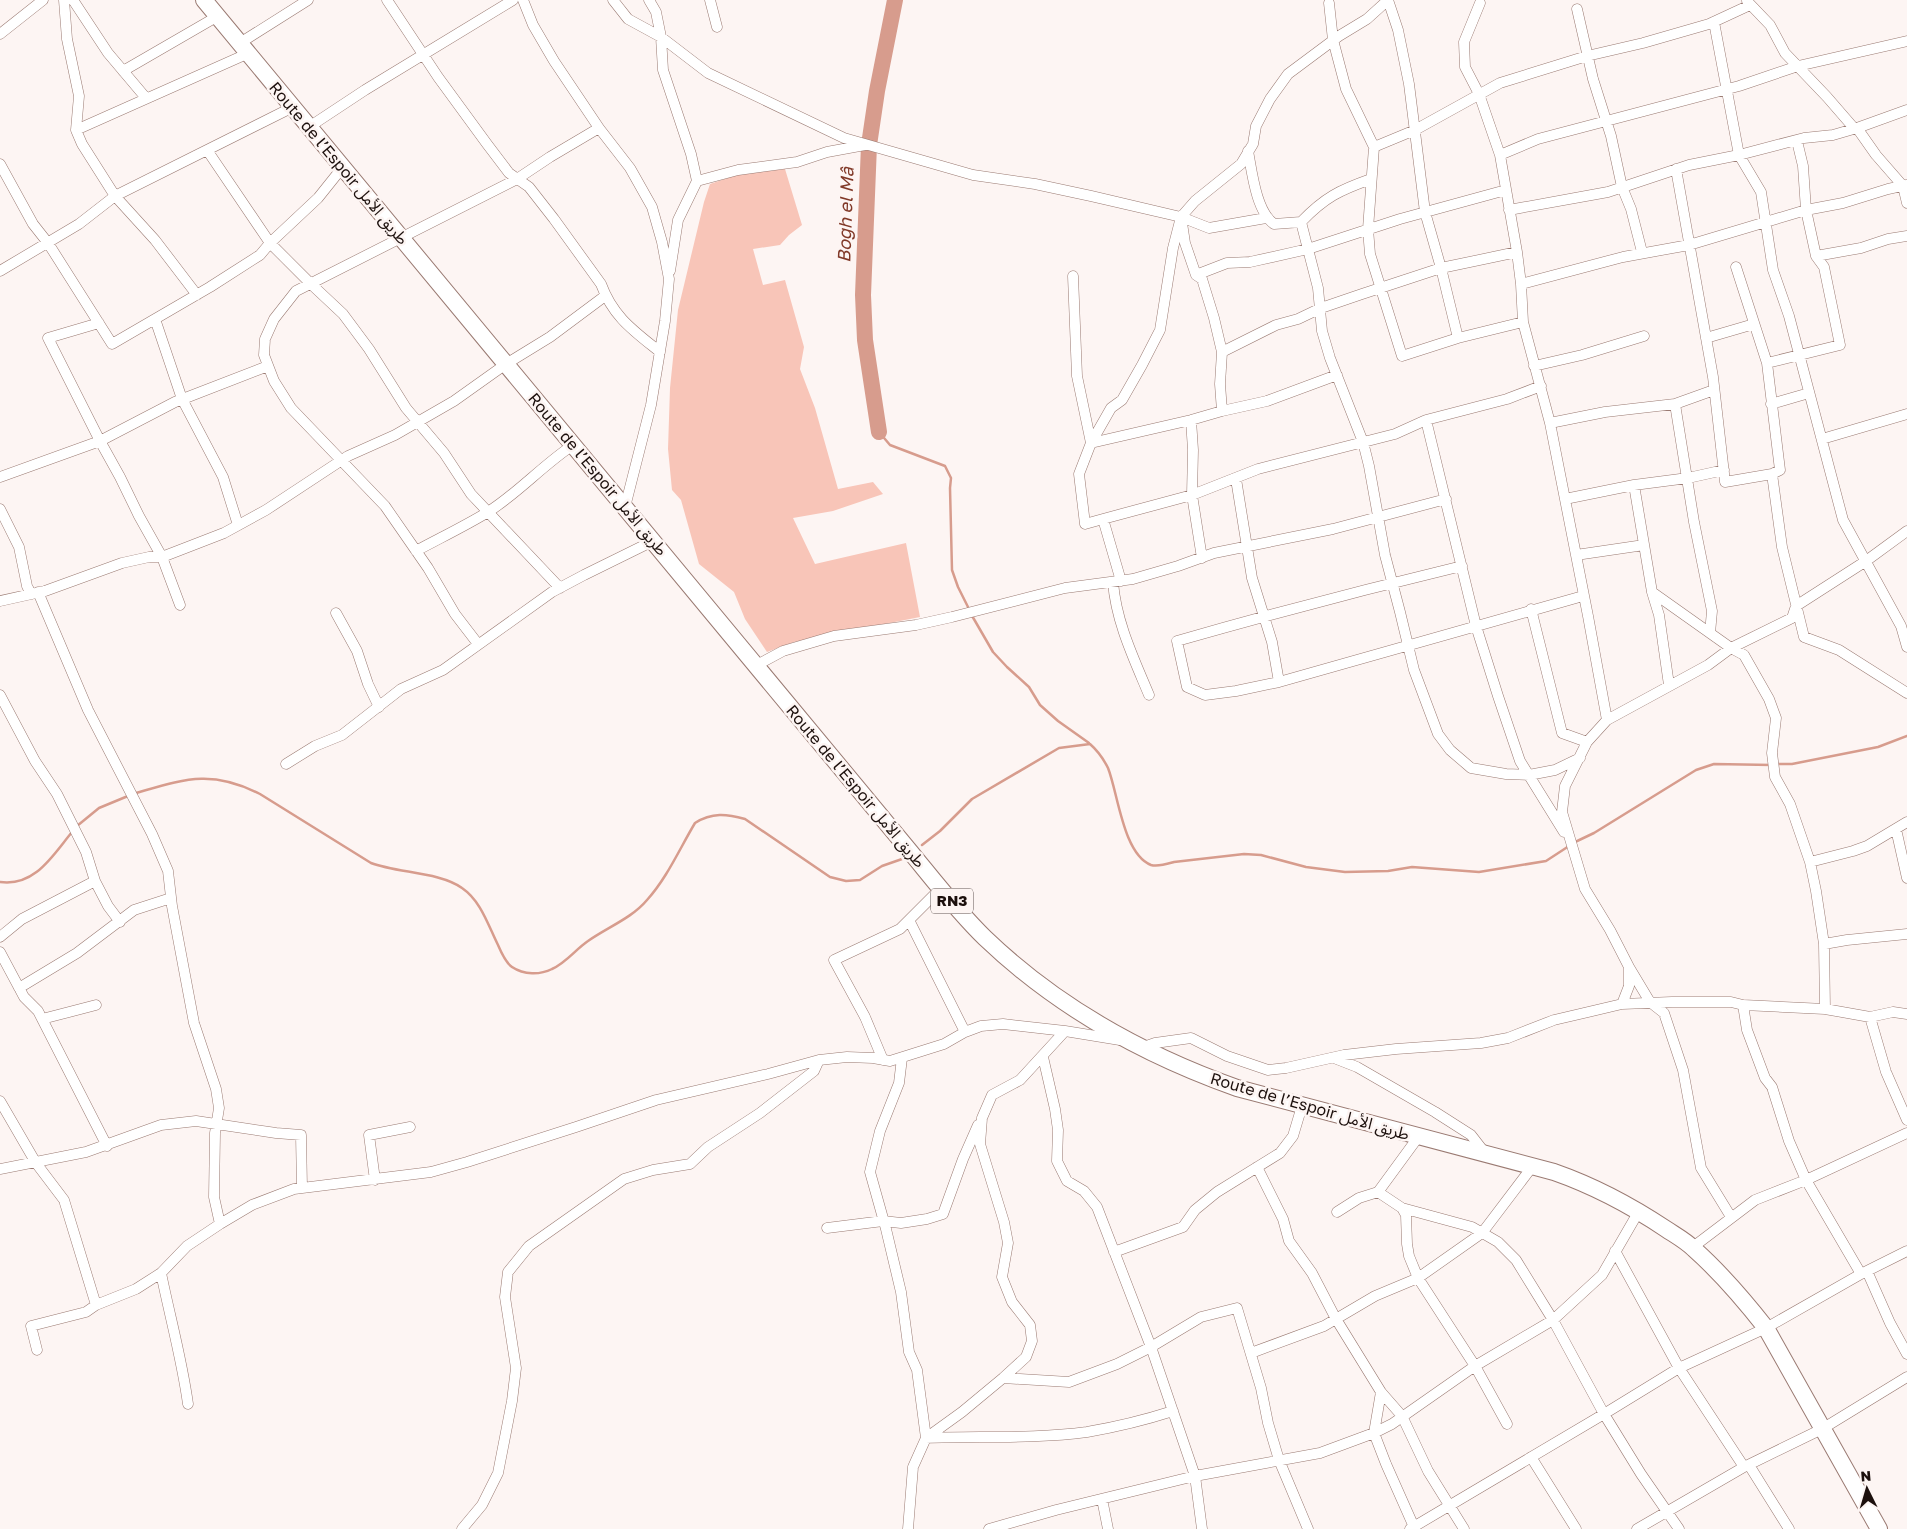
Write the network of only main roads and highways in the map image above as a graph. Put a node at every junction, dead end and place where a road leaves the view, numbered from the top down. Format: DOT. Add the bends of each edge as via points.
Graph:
graph roads {
  1 [pos="204,0"];
  2 [pos="1879,1529"];
  1 -- 2 [label="highway, Route de l’Espoir طريق الأمل / RN3" via="755,666 983,936 1047,989 1135,1045 1192,1072 1237,1088 1582,1182 1639,1211 1693,1247 1743,1298 1766,1328"];
}
